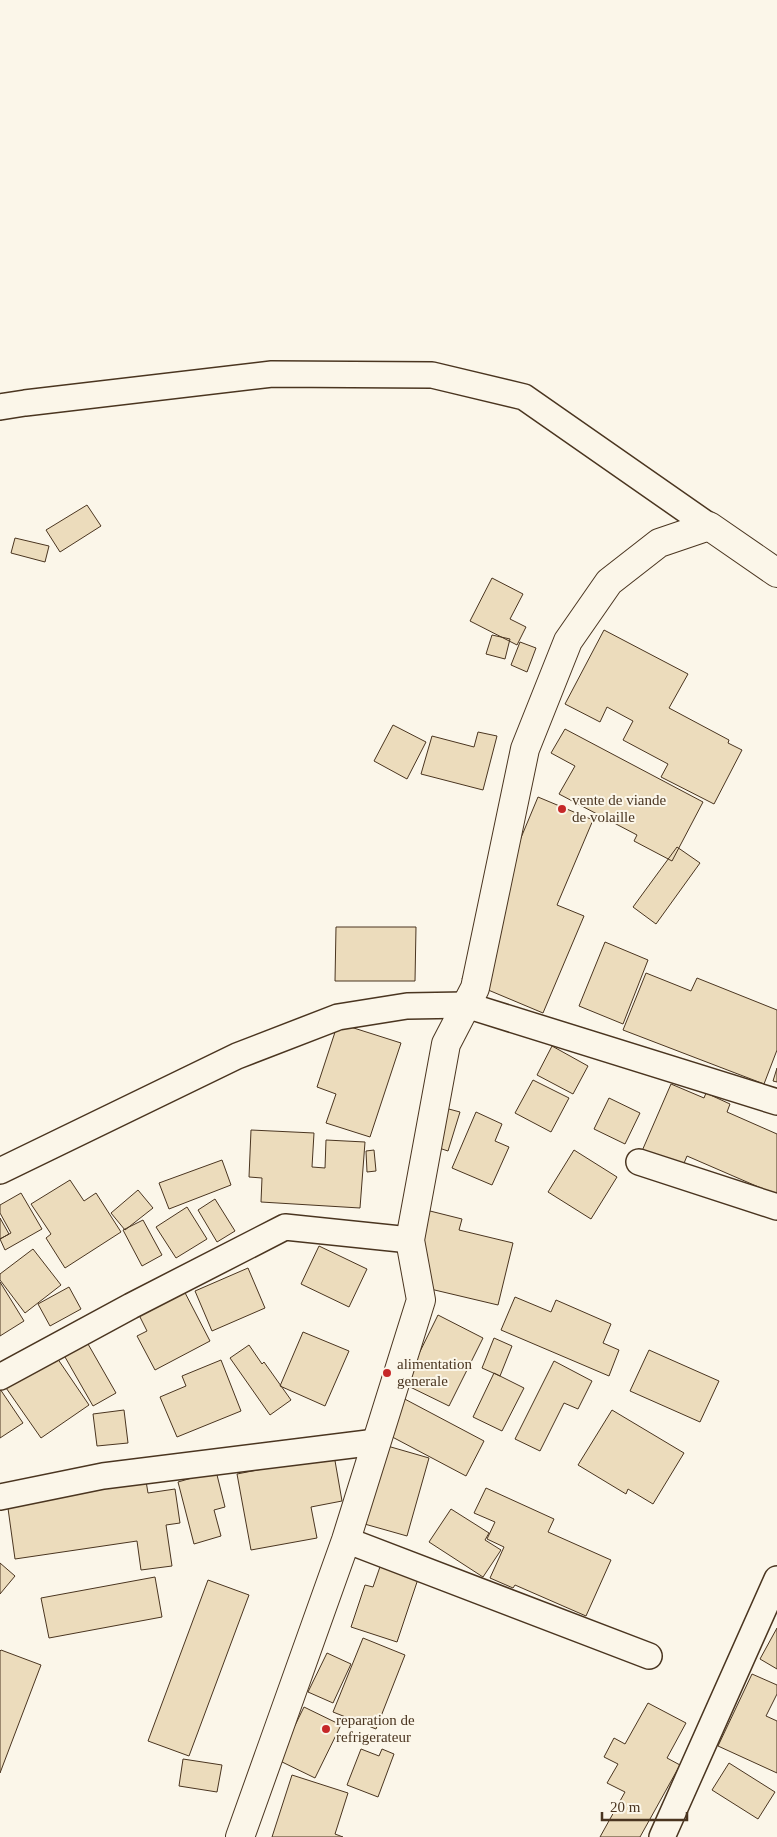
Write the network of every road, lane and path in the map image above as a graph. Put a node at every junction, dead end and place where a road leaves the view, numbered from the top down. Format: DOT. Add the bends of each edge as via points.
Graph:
graph roads {
  1 [pos="0,408"];
  2 [pos="709,526"];
  3 [pos="777,573"];
  4 [pos="466,1005"];
  5 [pos="777,1102"];
  6 [pos="639,1162"];
  7 [pos="0,1171"];
  8 [pos="777,1207"];
  9 [pos="410,1240"];
  10 [pos="0,1377"];
  11 [pos="376,1442"];
  12 [pos="0,1497"];
  13 [pos="346,1540"];
  14 [pos="777,1579"];
  15 [pos="649,1656"];
  16 [pos="240,1837"];
  17 [pos="662,1837"];
  1 -- 2 [label="street" via="25,402 272,374 432,375 524,398"];
  2 -- 3 [label="street"];
  2 -- 4 [label="street" via="659,543 608,582 568,641 525,748 475,988"];
  4 -- 5 [label="street"];
  4 -- 7 [label="street" via="407,1006 338,1017 237,1056"];
  4 -- 9 [label="street" via="446,1044"];
  6 -- 8 [label="street"];
  9 -- 10 [label="street" via="285,1227"];
  9 -- 11 [label="street" via="421,1300"];
  11 -- 12 [label="street" via="103,1476"];
  11 -- 13 [label="street"];
  13 -- 15 [label="street"];
  13 -- 16 [label="street"];
  14 -- 17 [label="street"];
}
